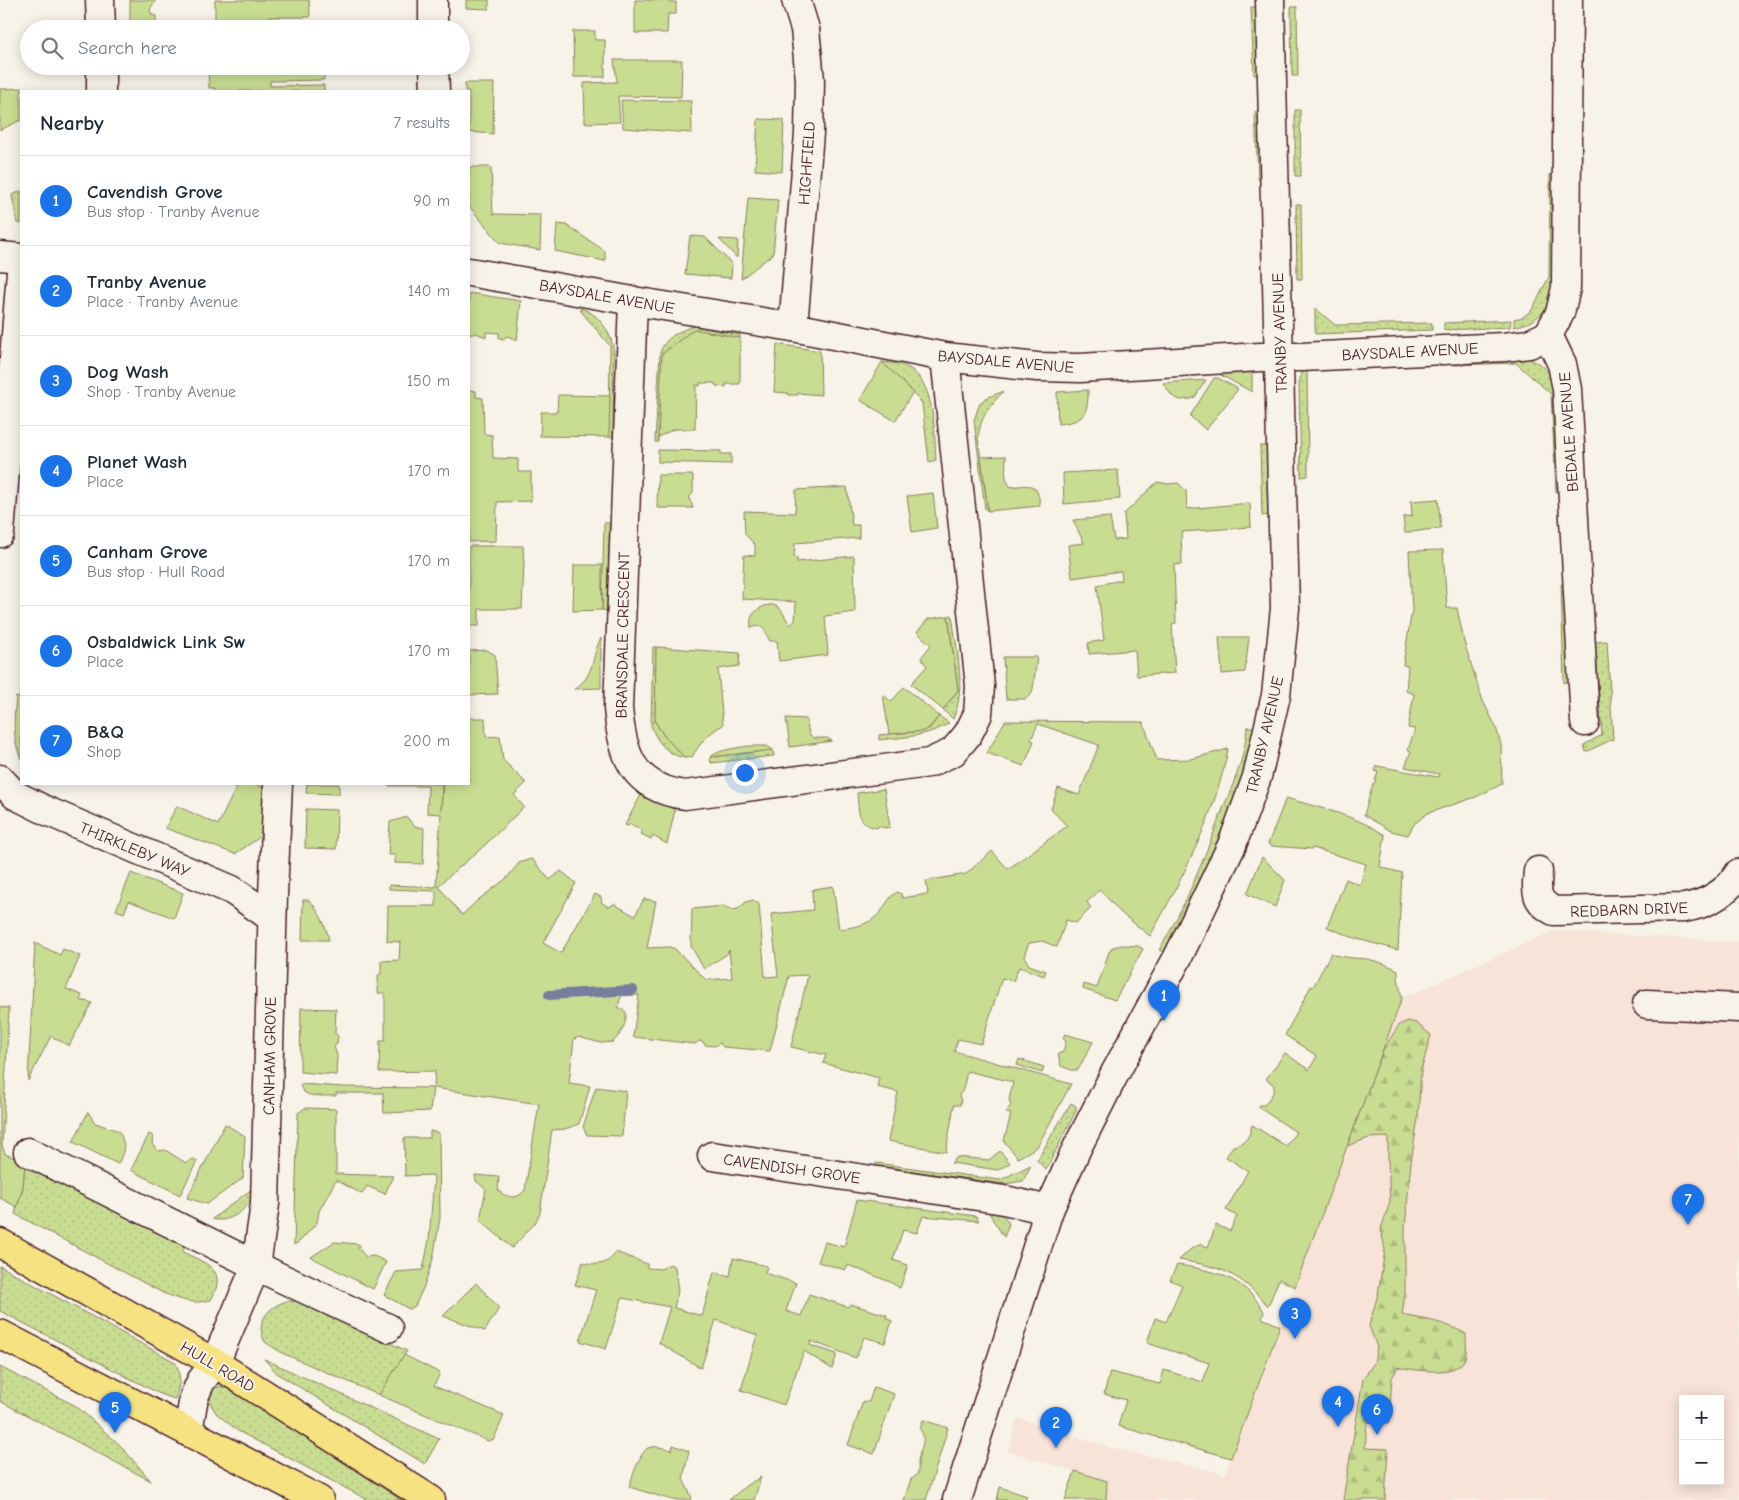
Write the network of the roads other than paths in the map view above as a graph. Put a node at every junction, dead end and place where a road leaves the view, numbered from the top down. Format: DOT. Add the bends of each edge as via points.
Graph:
graph roads {
  1 [pos="100,0"];
  2 [pos="433,0"];
  3 [pos="796,0"];
  4 [pos="1270,0"];
  5 [pos="1568,0"];
  6 [pos="101,20"];
  7 [pos="433,20"];
  8 [pos="101,75"];
  9 [pos="434,75"];
  10 [pos="101,90"];
  11 [pos="435,90"];
  12 [pos="0,256"];
  13 [pos="20,258"];
  14 [pos="470,272"];
  15 [pos="20,284"];
  16 [pos="633,301"];
  17 [pos="792,327"];
  18 [pos="1548,335"];
  19 [pos="945,357"];
  20 [pos="1279,357"];
  21 [pos="0,533"];
  22 [pos="1585,722"];
  23 [pos="0,779"];
  24 [pos="278,785"];
  25 [pos="1538,872"];
  26 [pos="1739,873"];
  27 [pos="272,918"];
  28 [pos="1647,1004"];
  29 [pos="1739,1008"];
  30 [pos="28,1152"];
  31 [pos="712,1156"];
  32 [pos="1049,1210"];
  33 [pos="0,1243"];
  34 [pos="256,1266"];
  35 [pos="388,1328"];
  36 [pos="0,1334"];
  37 [pos="215,1363"];
  38 [pos="188,1432"];
  39 [pos="319,1500"];
  40 [pos="430,1500"];
  41 [pos="956,1500"];
  1 -- 6 [label="street"];
  2 -- 7 [label="street"];
  3 -- 17 [label="street, HIGHFIELD" via="805,29 810,80 809,133"];
  4 -- 20 [label="street, TRANBY AVENUE"];
  5 -- 18 [label="street" via="1566,288 1560,313"];
  8 -- 10 [label="street"];
  9 -- 11 [label="street"];
  12 -- 13 [label="street"];
  14 -- 16 [label="street, BAYSDALE AVENUE"];
  15 -- 21 [label="street"];
  16 -- 17 [label="street, BAYSDALE AVENUE"];
  16 -- 19 [label="street, BRANSDALE CRESCENT" via="618,708 620,733 629,762 640,775 675,794 929,763 953,752 968,734 978,714 980,686"];
  17 -- 19 [label="street, BAYSDALE AVENUE"];
  18 -- 20 [label="street, BAYSDALE AVENUE" via="1529,344 1504,347"];
  18 -- 22 [label="street, BEDALE AVENUE" via="1562,364 1567,389"];
  19 -- 20 [label="street, BAYSDALE AVENUE" via="1036,367 1080,368"];
  20 -- 32 [label="street, TRANBY AVENUE" via="1286,608 1276,695 1257,777 1228,853 1178,957 1081,1140"];
  23 -- 27 [label="street, THIRKLEBY WAY" via="16,795 47,811 232,890"];
  24 -- 27 [label="street, CANHAM GROVE"];
  25 -- 26 [label="street, REDBARN DRIVE" via="1538,896 1544,906 1554,911 1701,905 1721,894"];
  27 -- 34 [label="street, CANHAM GROVE" via="265,1204"];
  28 -- 29 [label="street"];
  30 -- 34 [label="street"];
  31 -- 32 [label="street, CAVENDISH GROVE" via="1004,1200"];
  32 -- 41 [label="street, TRANBY AVENUE"];
  33 -- 37 [label="main road, HULL ROAD"];
  34 -- 35 [label="street"];
  34 -- 37 [label="street, CANHAM GROVE"];
  36 -- 38 [label="main road"];
  37 -- 38 [label="street, CANHAM GROVE" via="194,1397"];
  37 -- 40 [label="main road, HULL ROAD"];
  38 -- 39 [label="main road"];
}
